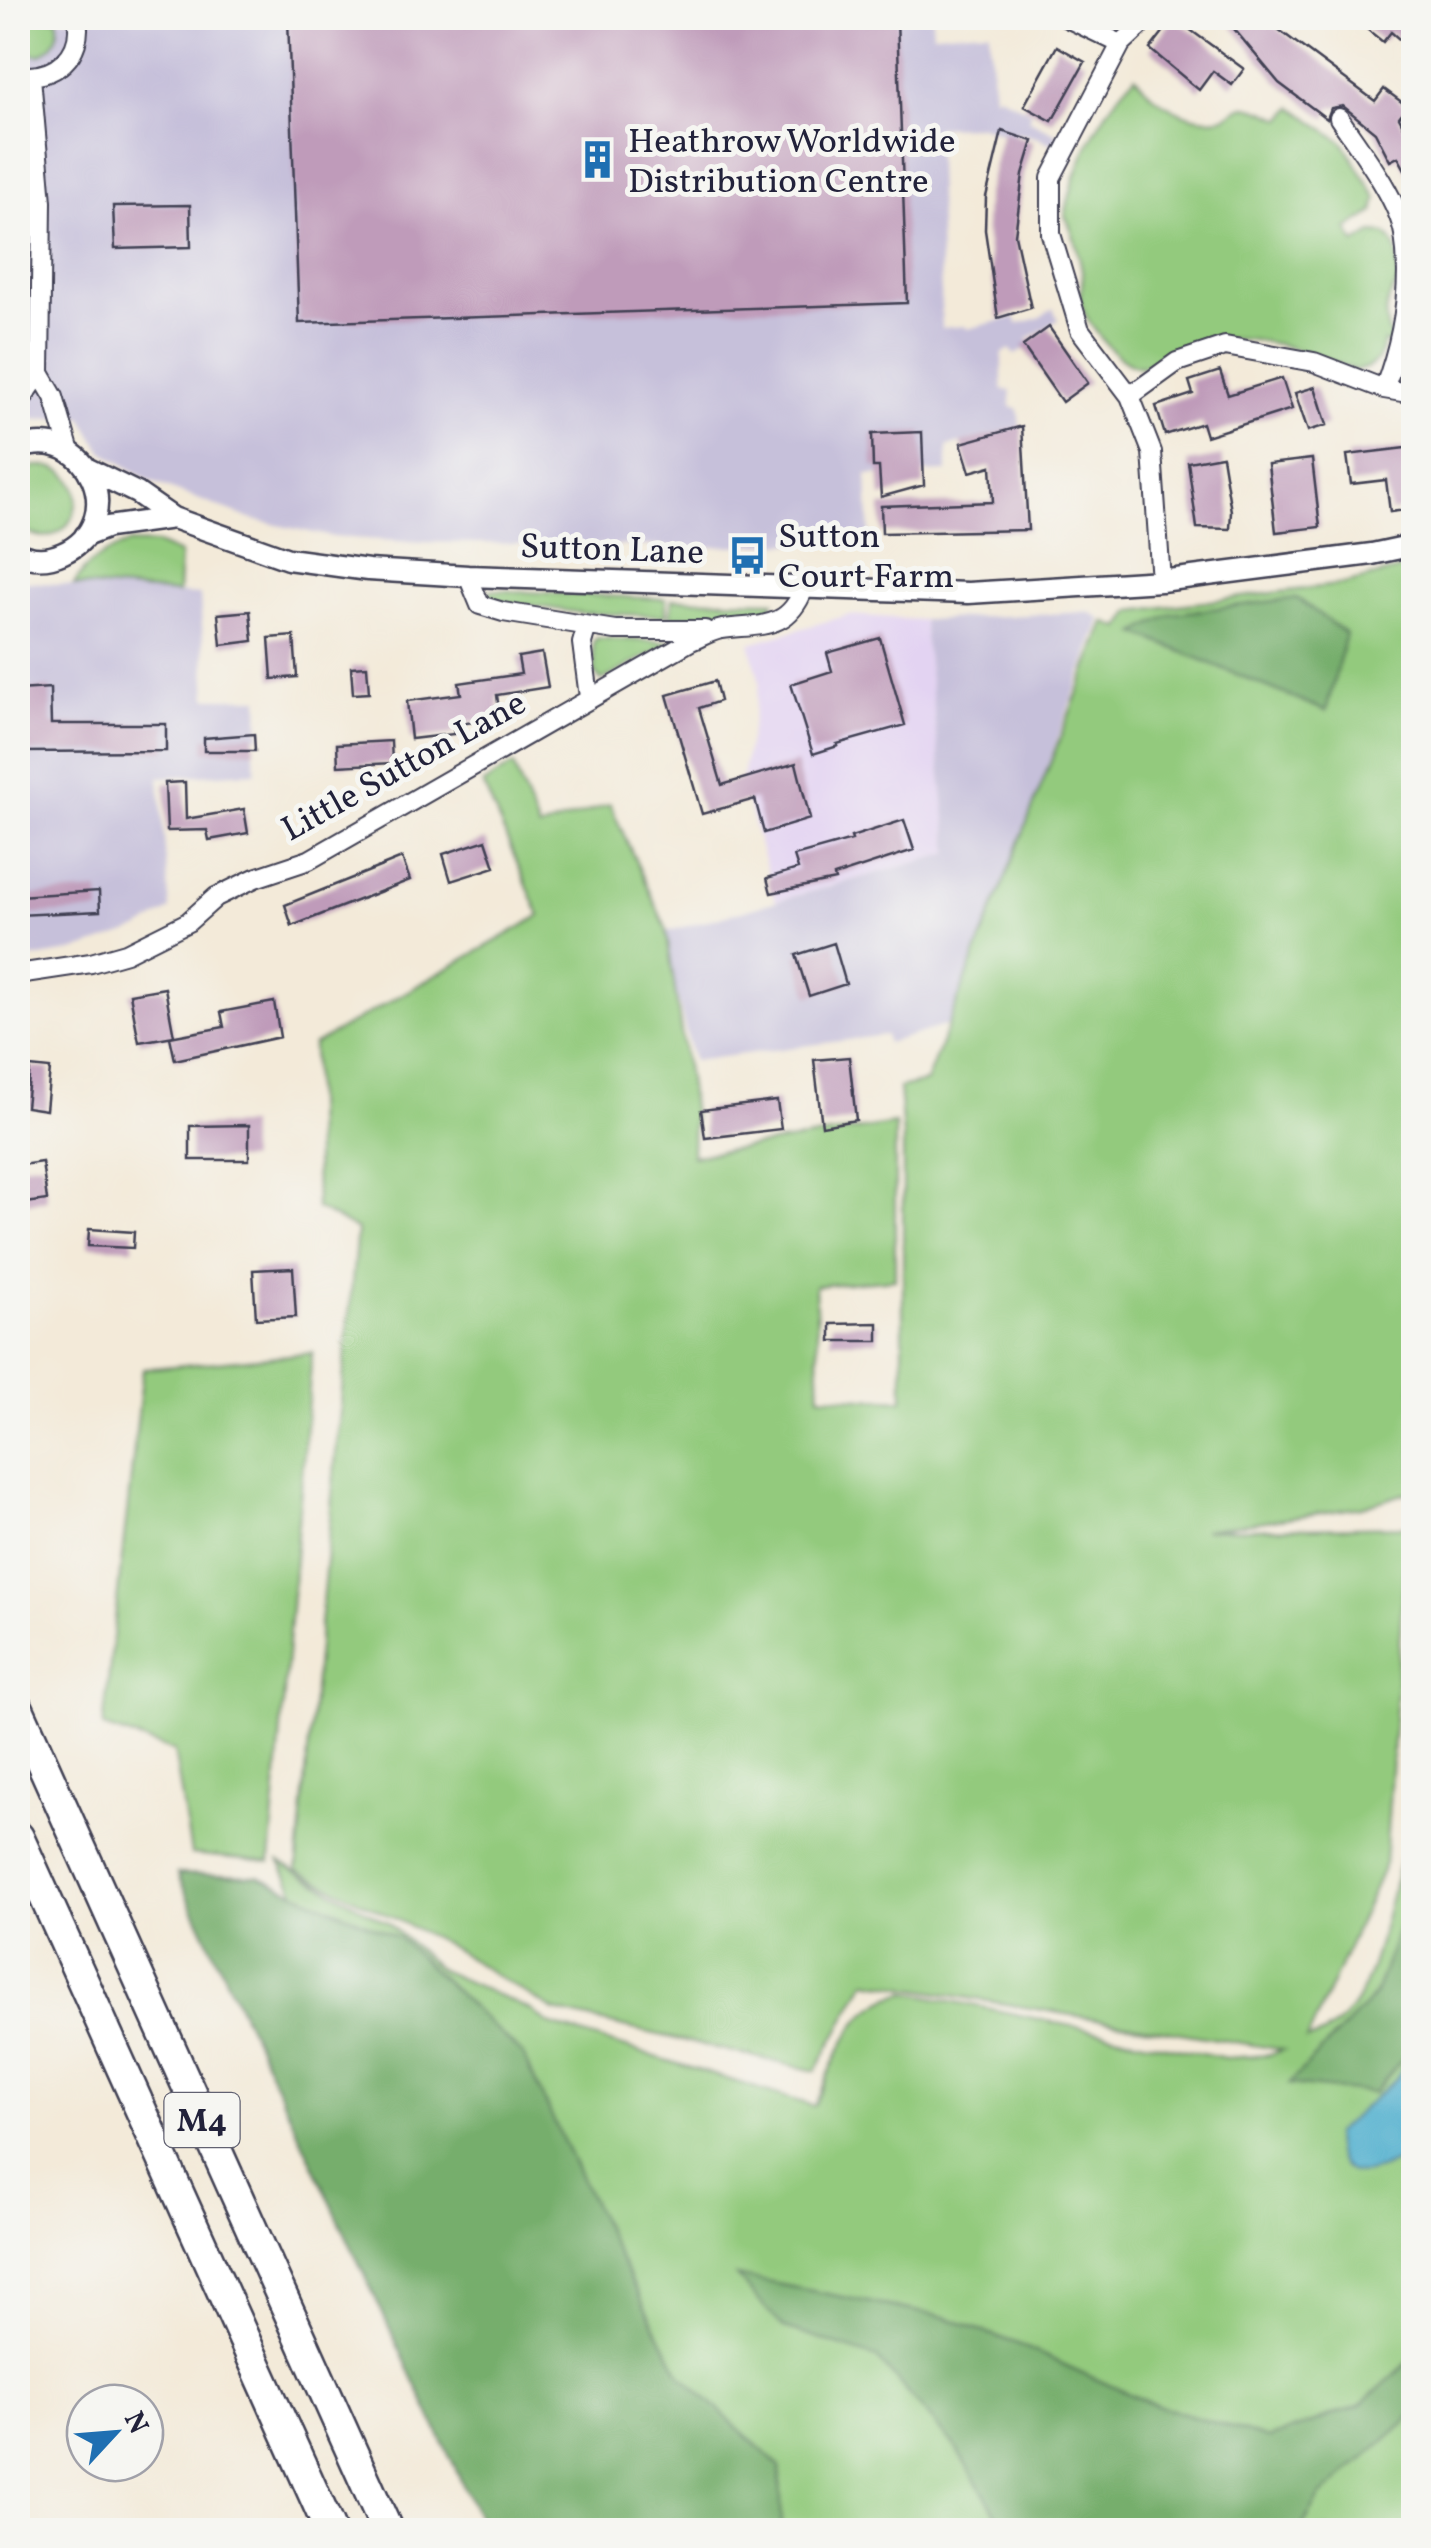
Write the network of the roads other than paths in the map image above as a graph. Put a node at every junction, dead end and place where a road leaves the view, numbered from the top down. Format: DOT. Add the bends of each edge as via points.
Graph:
graph roads {
  1 [pos="77,18"];
  2 [pos="1067,18"];
  3 [pos="1149,18"];
  4 [pos="1122,44"];
  5 [pos="24,76"];
  6 [pos="1339,118"];
  7 [pos="40,374"];
  8 [pos="1384,389"];
  9 [pos="1414,394"];
  10 [pos="1130,396"];
  11 [pos="18,415"];
  12 [pos="18,449"];
  13 [pos="70,452"];
  14 [pos="88,469"];
  15 [pos="173,518"];
  16 [pos="86,536"];
  17 [pos="1414,545"];
  18 [pos="18,553"];
  19 [pos="468,576"];
  20 [pos="1161,581"];
  21 [pos="804,588"];
  22 [pos="587,626"];
  23 [pos="718,630"];
  24 [pos="589,697"];
  25 [pos="18,974"];
  26 [pos="18,1709"];
  27 [pos="18,1837"];
  28 [pos="330,2530"];
  29 [pos="387,2530"];
  1 -- 5 [label="street" via="72,54 47,74"];
  2 -- 4 [label="street"];
  3 -- 4 [label="street"];
  4 -- 10 [label="street" via="1051,178 1051,234 1080,330"];
  5 -- 7 [label="street" via="42,202"];
  6 -- 8 [label="street" via="1380,178 1404,232 1405,301"];
  7 -- 11 [label="street"];
  7 -- 13 [label="street"];
  8 -- 9 [label="street"];
  8 -- 10 [label="street" via="1314,362 1225,346 1177,362"];
  10 -- 20 [label="street" via="1152,452"];
  12 -- 13 [label="street" via="43,444"];
  13 -- 14 [label="street, Sutton Lane"];
  14 -- 15 [label="street, Sutton Lane"];
  14 -- 16 [label="street" via="97,506"];
  15 -- 16 [label="street, Sutton Lane"];
  15 -- 19 [label="street, Sutton Lane" via="288,558"];
  16 -- 18 [label="street, Sutton Lane" via="59,555"];
  17 -- 20 [label="street, Sutton Lane"];
  19 -- 21 [label="street, Sutton Lane"];
  19 -- 22 [label="street" via="485,607"];
  20 -- 21 [label="street, Sutton Lane" via="968,592"];
  21 -- 23 [label="street, Little Sutton Lane" via="780,620"];
  22 -- 23 [label="street"];
  22 -- 24 [label="street" via="582,643"];
  23 -- 24 [label="street, Little Sutton Lane"];
  24 -- 25 [label="street, Little Sutton Lane" via="308,860 216,897 188,922 126,953"];
  26 -- 29 [label="highway, M4"];
  27 -- 28 [label="highway, M4"];
}
